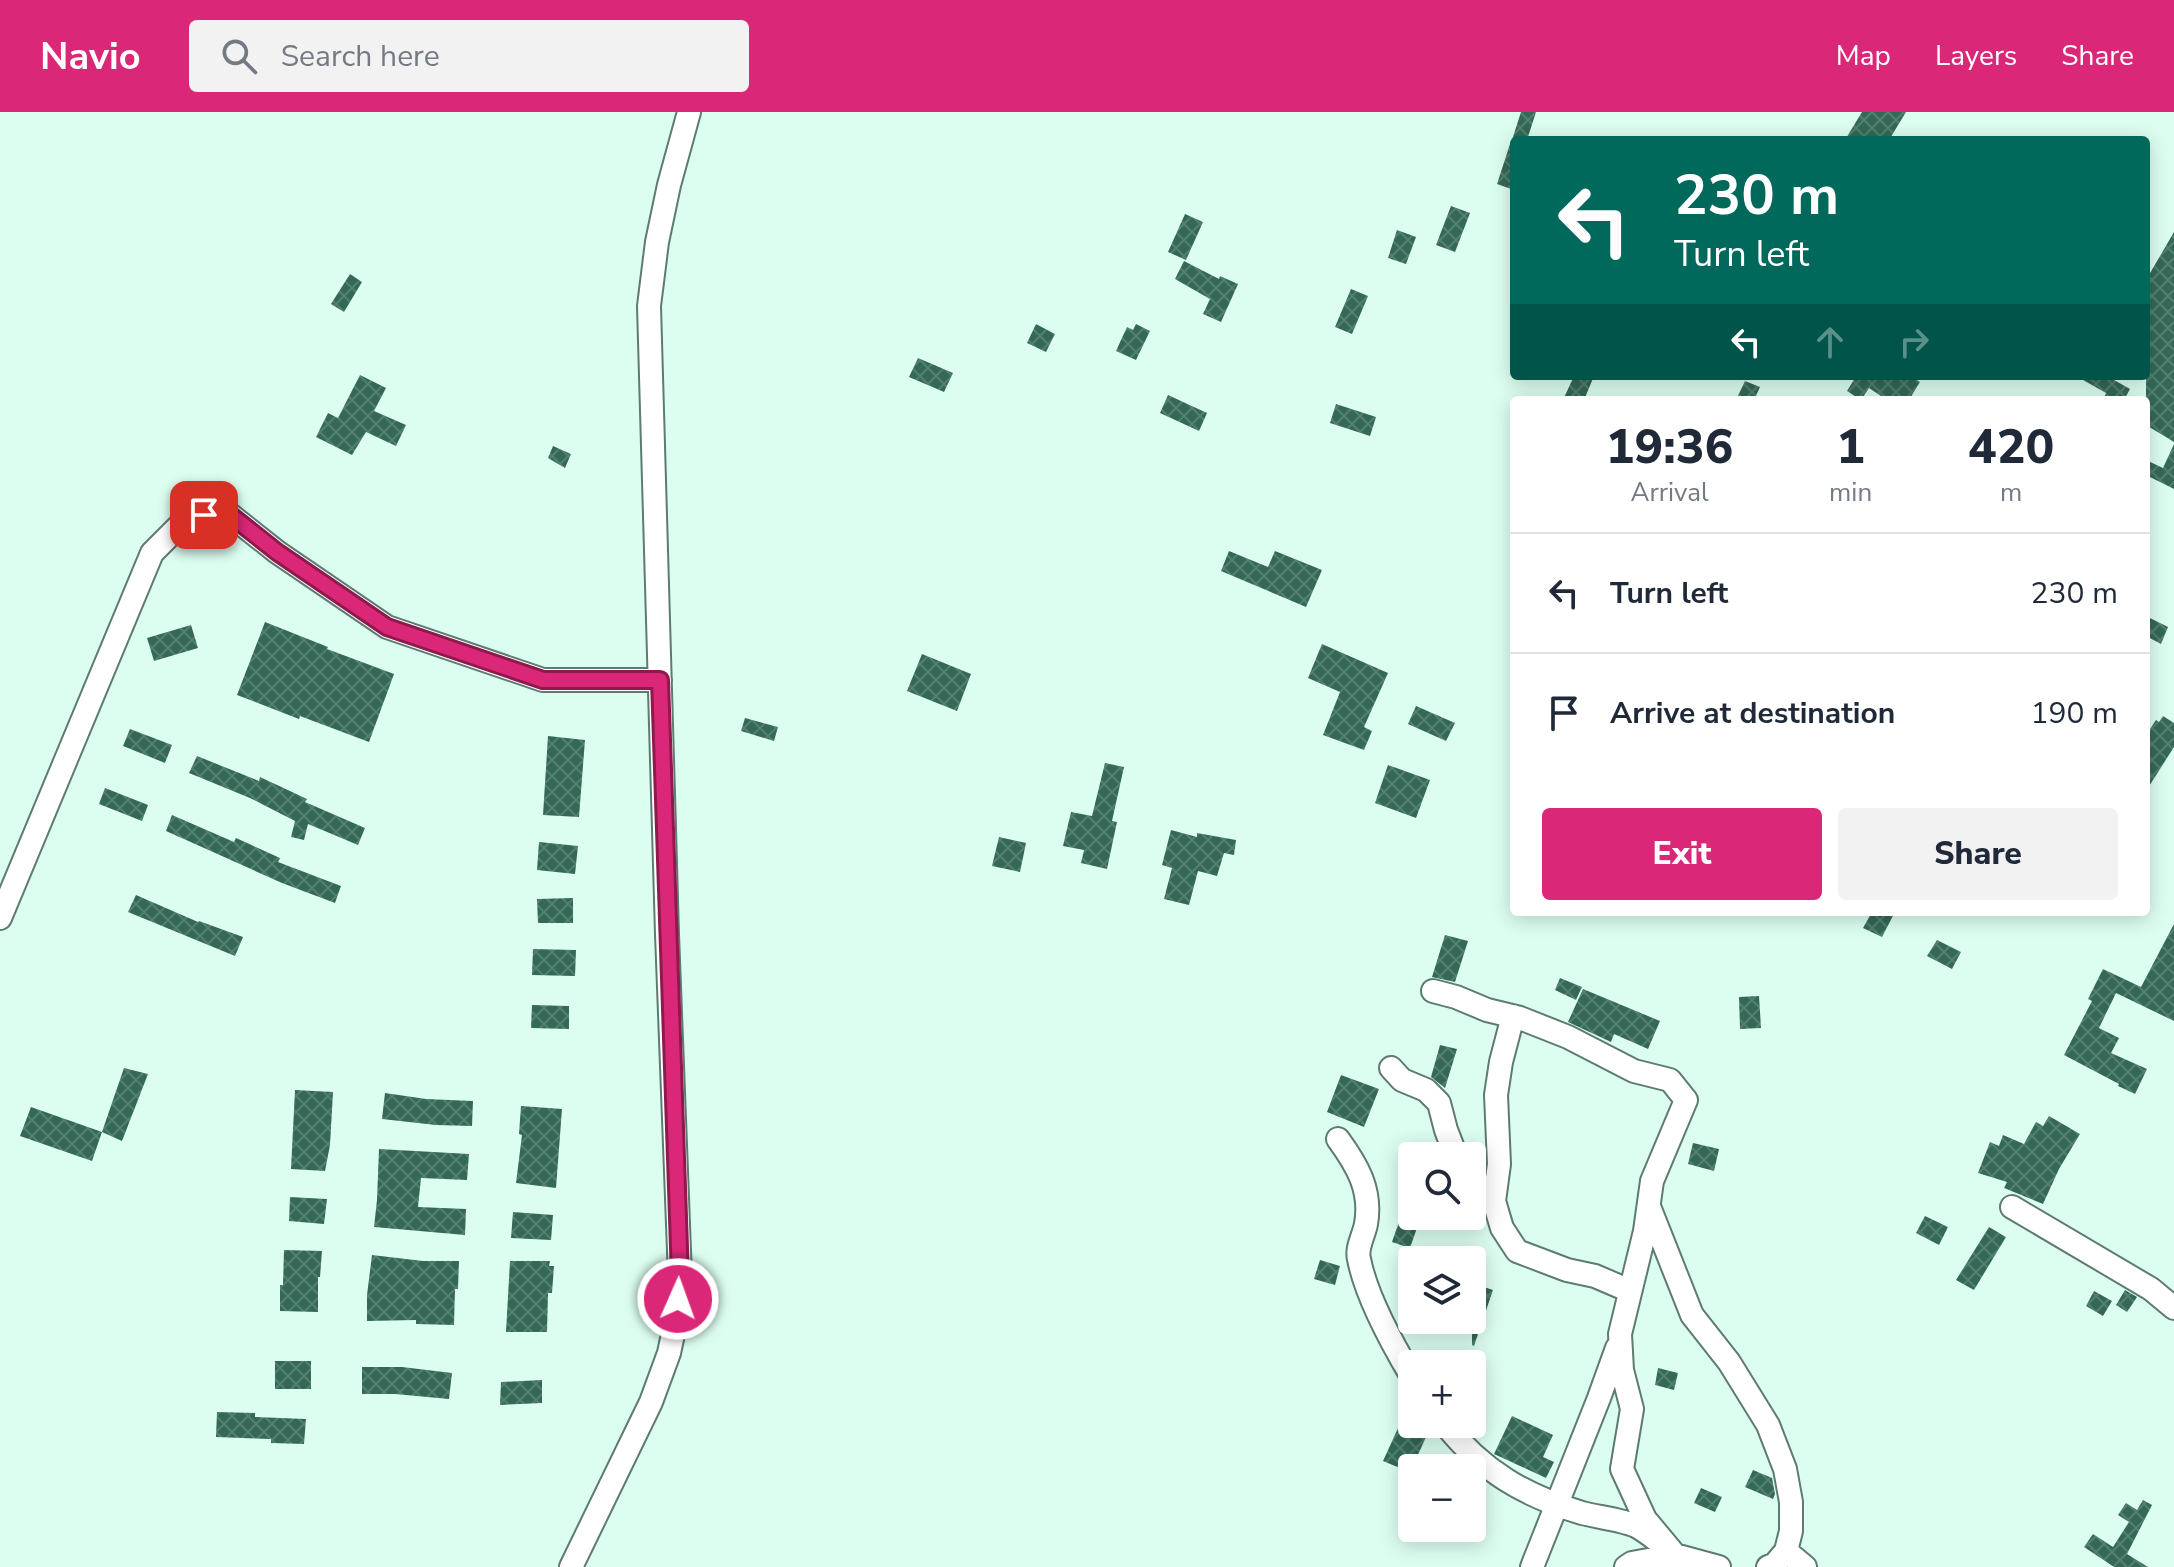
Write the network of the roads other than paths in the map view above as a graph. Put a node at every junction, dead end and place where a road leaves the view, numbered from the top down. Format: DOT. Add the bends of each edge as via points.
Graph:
graph roads {
  1 [pos="689,112"];
  2 [pos="660,680"];
  3 [pos="0,918"];
  4 [pos="1433,991"];
  5 [pos="1513,1016"];
  6 [pos="1391,1068"];
  7 [pos="1338,1139"];
  8 [pos="1451,1142"];
  9 [pos="1486,1192"];
  10 [pos="1494,1201"];
  11 [pos="1649,1207"];
  12 [pos="2012,1207"];
  13 [pos="1630,1291"];
  14 [pos="2174,1308"];
  15 [pos="1620,1334"];
  16 [pos="1398,1350"];
  17 [pos="1458,1438"];
  18 [pos="1557,1506"];
  19 [pos="1786,1551"];
  20 [pos="1675,1555"];
  21 [pos="571,1567"];
  22 [pos="1532,1567"];
  23 [pos="1626,1567"];
  24 [pos="1719,1567"];
  25 [pos="1768,1567"];
  26 [pos="1805,1567"];
  1 -- 2 [label="street" via="657,242 649,306"];
  2 -- 3 [label="street" via="543,680 387,627 224,510 185,520 152,553"];
  2 -- 21 [label="street" via="680,1277 676,1320 651,1402"];
  4 -- 5 [label="street"];
  5 -- 10 [label="street" via="1496,1095 1499,1164"];
  5 -- 11 [label="street" via="1634,1071 1670,1080 1686,1100 1652,1181"];
  6 -- 8 [label="street" via="1439,1103"];
  7 -- 16 [label="street" via="1368,1195 1357,1255 1364,1281"];
  9 -- 10 [label="street"];
  10 -- 13 [label="street" via="1502,1228 1517,1251"];
  11 -- 13 [label="street"];
  11 -- 19 [label="street" via="1692,1315 1768,1425 1791,1502"];
  12 -- 14 [label="street"];
  13 -- 15 [label="street"];
  15 -- 18 [label="street"];
  15 -- 20 [label="street" via="1632,1409 1622,1469 1645,1519"];
  17 -- 18 [label="street" via="1508,1482"];
  18 -- 20 [label="street" via="1635,1525"];
  18 -- 22 [label="street"];
  19 -- 25 [label="street"];
  19 -- 26 [label="street"];
  20 -- 23 [label="street"];
  20 -- 24 [label="street"];
}
